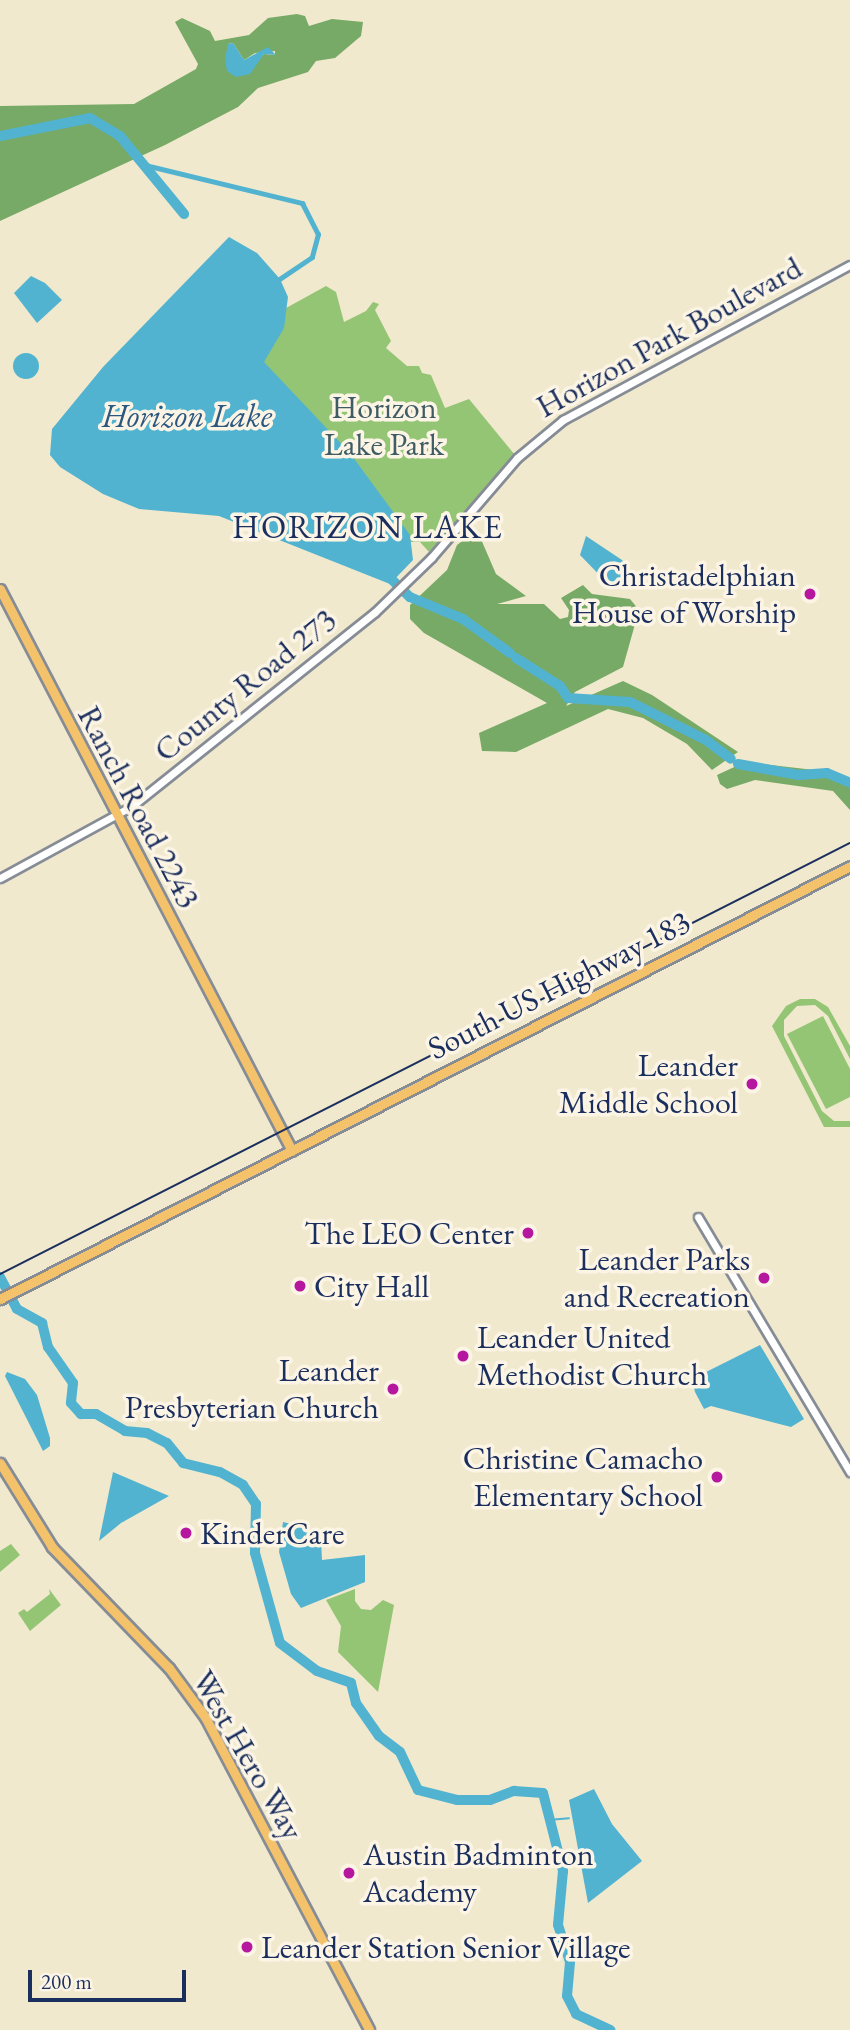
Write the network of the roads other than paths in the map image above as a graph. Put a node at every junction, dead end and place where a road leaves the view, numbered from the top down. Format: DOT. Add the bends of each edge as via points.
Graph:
graph roads {
  1 [pos="850,265"];
  2 [pos="406,584"];
  3 [pos="0,589"];
  4 [pos="115,817"];
  5 [pos="850,866"];
  6 [pos="0,878"];
  7 [pos="292,1151"];
  8 [pos="698,1217"];
  9 [pos="0,1299"];
  10 [pos="0,1463"];
  11 [pos="850,1472"];
  12 [pos="369,2030"];
  1 -- 2 [label="street, Horizon Park Boulevard" via="563,419 517,458"];
  2 -- 4 [label="street, County Road 273"];
  3 -- 4 [label="main road, Ranch Road 2243"];
  4 -- 6 [label="street, County Road 273"];
  4 -- 7 [label="main road, Ranch Road 2243"];
  5 -- 7 [label="main road, South US Highway 183"];
  7 -- 9 [label="main road, South US Highway 183"];
  8 -- 11 [label="street"];
  10 -- 12 [label="main road, West Hero Way" via="52,1547 169,1668 205,1717"];
}
